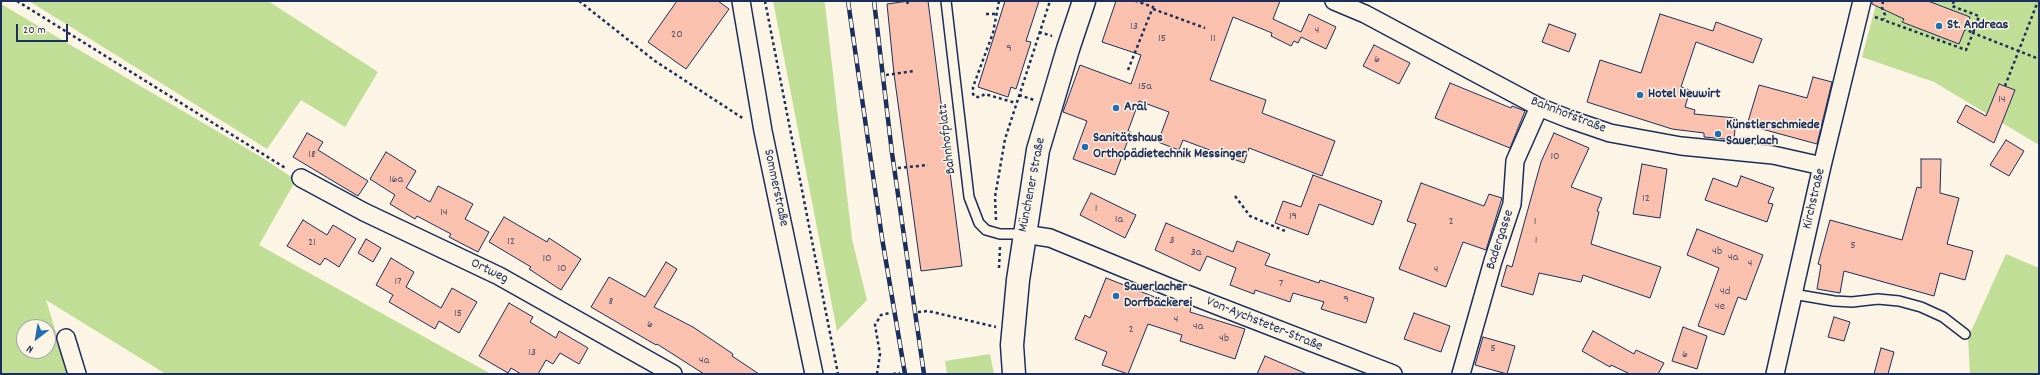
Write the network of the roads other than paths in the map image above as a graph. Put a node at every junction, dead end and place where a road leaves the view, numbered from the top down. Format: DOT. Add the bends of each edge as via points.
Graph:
graph roads {
  1 [pos="741,1"];
  2 [pos="946,1"];
  3 [pos="1084,1"];
  4 [pos="1334,1"];
  5 [pos="1862,1"];
  6 [pos="1539,107"];
  7 [pos="1822,166"];
  8 [pos="301,178"];
  9 [pos="1024,234"];
  10 [pos="1793,294"];
  11 [pos="1965,334"];
  12 [pos="66,338"];
  13 [pos="77,374"];
  14 [pos="673,374"];
  15 [pos="814,374"];
  16 [pos="1014,374"];
  17 [pos="1393,374"];
  18 [pos="1461,374"];
  19 [pos="1775,374"];
  1 -- 15 [label="street, Sommerstraße" via="763,131"];
  2 -- 9 [label="lane, Bahnhofplatz" via="969,197 979,223 986,230 1000,234"];
  3 -- 9 [label="main road, Münchener Straße" via="1038,150"];
  4 -- 6 [label="street, Bahnhofstraße" via="1365,14"];
  5 -- 7 [label="street, Kirchstraße"];
  6 -- 7 [label="street, Bahnhofstraße" via="1610,133 1680,146 1773,155"];
  6 -- 18 [label="street, Badergasse" via="1515,161 1512,204"];
  7 -- 10 [label="street, Kirchstraße"];
  8 -- 14 [label="street, Ortweg" via="364,212 499,276"];
  9 -- 16 [label="main road, Münchener Straße" via="1012,345"];
  9 -- 17 [label="street, Von-Aychsteter-Straße" via="1050,238"];
  10 -- 11 [label="lane" via="1834,301 1899,301 1943,317"];
  10 -- 19 [label="street, Kirchstraße"];
  12 -- 13 [label="street"];
}
